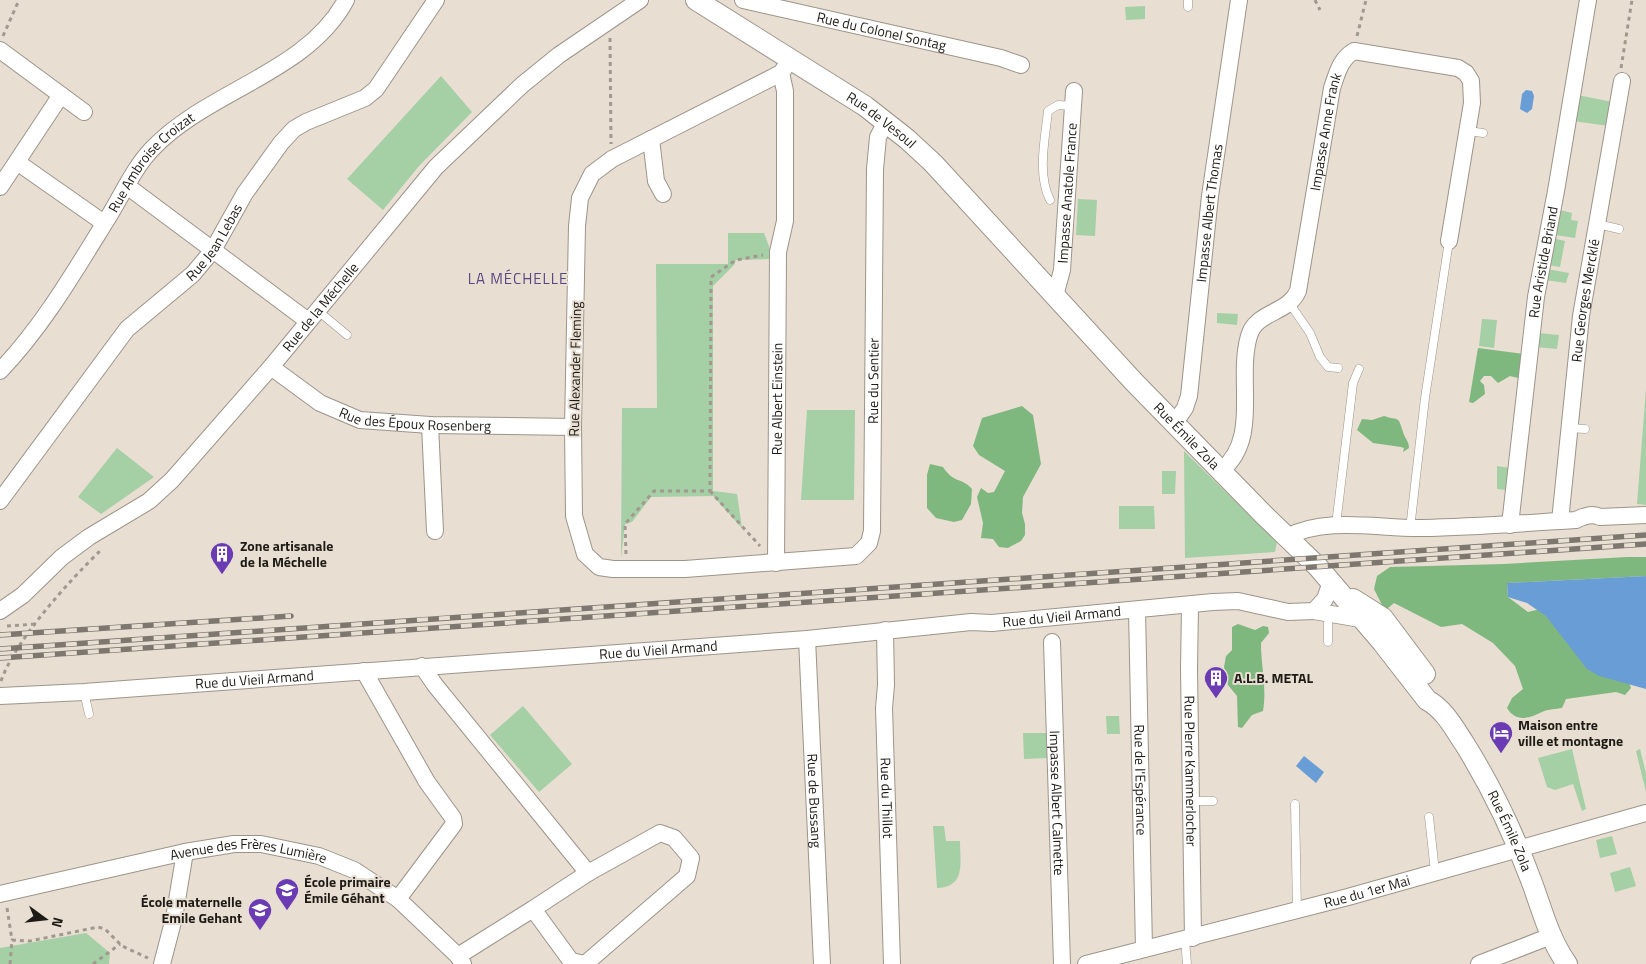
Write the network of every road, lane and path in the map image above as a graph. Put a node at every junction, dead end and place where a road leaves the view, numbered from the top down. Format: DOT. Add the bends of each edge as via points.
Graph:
graph roads {
  1 [pos="19,0"];
  2 [pos="346,0"];
  3 [pos="436,0"];
  4 [pos="640,0"];
  5 [pos="743,0"];
  6 [pos="1239,0"];
  7 [pos="1315,0"];
  8 [pos="1366,0"];
  9 [pos="1588,0"];
  10 [pos="1632,0"];
  11 [pos="701,1"];
  12 [pos="1320,10"];
  13 [pos="608,22"];
  14 [pos="0,43"];
  15 [pos="0,50"];
  16 [pos="1354,51"];
  17 [pos="1021,65"];
  18 [pos="786,66"];
  19 [pos="1622,81"];
  20 [pos="61,95"];
  21 [pos="1073,99"];
  22 [pos="84,112"];
  23 [pos="886,122"];
  24 [pos="651,139"];
  25 [pos="612,159"];
  26 [pos="18,162"];
  27 [pos="127,186"];
  28 [pos="0,187"];
  29 [pos="662,194"];
  30 [pos="1050,200"];
  31 [pos="104,223"];
  32 [pos="1597,224"];
  33 [pos="1619,229"];
  34 [pos="1449,241"];
  35 [pos="213,250"];
  36 [pos="778,252"];
  37 [pos="1036,278"];
  38 [pos="1055,296"];
  39 [pos="1290,304"];
  40 [pos="313,316"];
  41 [pos="346,335"];
  42 [pos="1,366"];
  43 [pos="271,367"];
  44 [pos="1338,368"];
  45 [pos="1358,369"];
  46 [pos="1174,424"];
  47 [pos="430,425"];
  48 [pos="573,427"];
  49 [pos="1221,471"];
  50 [pos="710,491"];
  51 [pos="0,501"];
  52 [pos="1646,515"];
  53 [pos="1560,521"];
  54 [pos="109,524"];
  55 [pos="1510,525"];
  56 [pos="1336,526"];
  57 [pos="1410,528"];
  58 [pos="435,531"];
  59 [pos="1287,537"];
  60 [pos="776,563"];
  61 [pos="619,569"];
  62 [pos="1336,587"];
  63 [pos="1190,606"];
  64 [pos="1136,610"];
  65 [pos="0,611"];
  66 [pos="1314,611"];
  67 [pos="1330,613"];
  68 [pos="1362,619"];
  69 [pos="37,624"];
  70 [pos="17,626"];
  71 [pos="884,630"];
  72 [pos="806,639"];
  73 [pos="1052,642"];
  74 [pos="1328,642"];
  75 [pos="422,666"];
  76 [pos="364,671"];
  77 [pos="0,682"];
  78 [pos="84,692"];
  79 [pos="0,696"];
  80 [pos="1437,701"];
  81 [pos="89,714"];
  82 [pos="1213,801"];
  83 [pos="1191,802"];
  84 [pos="1295,804"];
  85 [pos="1646,812"];
  86 [pos="1429,817"];
  87 [pos="1518,849"];
  88 [pos="185,852"];
  89 [pos="1435,872"];
  90 [pos="588,873"];
  91 [pos="3,893"];
  92 [pos="398,899"];
  93 [pos="533,909"];
  94 [pos="1297,910"];
  95 [pos="1551,936"];
  96 [pos="1189,938"];
  97 [pos="12,940"];
  98 [pos="120,944"];
  99 [pos="1144,949"];
  100 [pos="461,960"];
  101 [pos="157,962"];
  102 [pos="10,964"];
  103 [pos="92,964"];
  104 [pos="822,964"];
  105 [pos="892,964"];
  106 [pos="1062,964"];
  107 [pos="1086,964"];
  108 [pos="1187,964"];
  109 [pos="1479,964"];
  110 [pos="1567,964"];
  1 -- 14 [label="path"];
  2 -- 27 [label="street, Rue Ambroise Croizat" via="312,43 178,125 152,149"];
  3 -- 35 [label="street, Rue Jean Lebas" via="376,89 365,98 306,122 281,143 245,193"];
  4 -- 13 [label="street, Rue de la Méchelle"];
  5 -- 17 [label="street, Rue du Colonel Sontag"];
  6 -- 46 [label="street, Impasse Albert Thomas" via="1210,196 1189,396 1186,408"];
  7 -- 12 [label="path"];
  8 -- 16 [label="path"];
  9 -- 55 [label="street, Rue Aristide Briand" via="1536,297"];
  10 -- 19 [label="path" via="1621,68"];
  11 -- 18 [label="street, Rue de Vesoul"];
  13 -- 25 [label="path"];
  13 -- 40 [label="street, Rue de la Méchelle" via="522,85 436,167"];
  15 -- 20 [label="street"];
  16 -- 34 [label="street" via="1458,68 1466,73 1472,89 1476,132"];
  16 -- 39 [label="street, Impasse Anne Frank" via="1342,63 1332,88 1298,291"];
  18 -- 23 [label="street, Rue de Vesoul" via="865,106"];
  18 -- 24 [label="street, Rue Alexander Fleming"];
  18 -- 36 [label="street, Rue Albert Einstein" via="785,221"];
  19 -- 32 [label="street, Rue Georges Mercklé"];
  20 -- 22 [label="street"];
  20 -- 26 [label="street"];
  21 -- 30 [label="lane" via="1048,111 1044,152 1045,190"];
  21 -- 38 [label="street, Impasse Anatole France" via="1062,270"];
  23 -- 37 [label="street, Rue de Vesoul" via="968,199"];
  23 -- 60 [label="street, Rue du Sentier" via="878,137 876,156 872,531 869,543 856,556"];
  24 -- 25 [label="street, Rue Alexander Fleming"];
  24 -- 29 [label="street" via="656,181"];
  25 -- 48 [label="street, Rue Alexander Fleming" via="592,174 580,198"];
  26 -- 28 [label="street"];
  26 -- 31 [label="street"];
  27 -- 31 [label="street, Rue Ambroise Croizat"];
  27 -- 35 [label="street"];
  31 -- 42 [label="street, Rue Ambroise Croizat" via="50,308"];
  32 -- 33 [label="lane"];
  32 -- 53 [label="street, Rue Georges Mercklé" via="1582,307 1577,428"];
  34 -- 57 [label="lane" via="1425,398"];
  35 -- 40 [label="street"];
  35 -- 51 [label="street, Rue Jean Lebas" via="192,274 127,329"];
  36 -- 50 [label="path" via="736,260 711,277"];
  36 -- 60 [label="street, Rue Albert Einstein"];
  37 -- 38 [label="street, Rue Émile Zola"];
  38 -- 46 [label="street, Rue Émile Zola"];
  39 -- 44 [label="lane" via="1310,333 1320,357 1328,366"];
  39 -- 49 [label="street" via="1261,319 1250,333 1242,438 1235,458"];
  40 -- 41 [label="lane"];
  40 -- 43 [label="street, Rue de la Méchelle"];
  43 -- 47 [label="street, Rue des Époux Rosenberg" via="320,403 344,415 376,422"];
  43 -- 54 [label="street, Rue de la Méchelle" via="172,480 149,501"];
  45 -- 56 [label="lane" via="1353,382"];
  46 -- 49 [label="street, Rue Émile Zola"];
  47 -- 48 [label="street, Rue des Époux Rosenberg"];
  47 -- 58 [label="street"];
  48 -- 61 [label="street, Rue Alexander Fleming" via="574,516 585,554 599,567"];
  49 -- 59 [label="street, Rue Émile Zola"];
  50 -- 60 [label="path"];
  50 -- 61 [label="path" via="654,491 625,524"];
  52 -- 53 [label="street" via="1589,515"];
  53 -- 55 [label="street"];
  54 -- 65 [label="street, Rue de la Méchelle" via="62,557"];
  54 -- 69 [label="path" via="107,544 78,572"];
  55 -- 57 [label="street"];
  56 -- 57 [label="street"];
  56 -- 59 [label="street" via="1306,528"];
  59 -- 62 [label="street, Rue Émile Zola"];
  60 -- 61 [label="street" via="685,569"];
  62 -- 66 [label="street"];
  62 -- 68 [label="street, Rue Émile Zola"];
  62 -- 80 [label="street, Rue Émile Zola" via="1383,618 1429,680"];
  63 -- 64 [label="street, Rue du Vieil Armand"];
  63 -- 66 [label="street, Rue du Vieil Armand" via="1238,601 1288,612"];
  63 -- 83 [label="street, Rue PIerre Kammerlocher"];
  64 -- 71 [label="street, Rue du Vieil Armand"];
  64 -- 99 [label="street, Rue de l'Espérance"];
  66 -- 67 [label="street, Rue du Vieil Armand"];
  67 -- 68 [label="street, Rue du Vieil Armand"];
  67 -- 74 [label="lane"];
  68 -- 80 [label="street, Rue Émile Zola" via="1427,700"];
  69 -- 70 [label="path"];
  69 -- 77 [label="path" via="7,664"];
  71 -- 72 [label="street, Rue du Vieil Armand"];
  71 -- 105 [label="street, Rue du Thillot"];
  72 -- 75 [label="street, Rue du Vieil Armand"];
  72 -- 104 [label="street, Rue de Bussang"];
  73 -- 106 [label="street, Impasse Albert Calmette"];
  75 -- 76 [label="street, Rue du Vieil Armand"];
  75 -- 90 [label="street"];
  76 -- 78 [label="street, Rue du Vieil Armand"];
  76 -- 92 [label="street" via="454,824"];
  78 -- 79 [label="street, Rue du Vieil Armand"];
  78 -- 81 [label="lane"];
  80 -- 87 [label="street, Rue Émile Zola" via="1495,797"];
  82 -- 83 [label="lane"];
  83 -- 96 [label="street, Rue PIerre Kammerlocher"];
  84 -- 94 [label="lane"];
  85 -- 87 [label="street, Rue du 1er Mai"];
  86 -- 89 [label="lane"];
  87 -- 89 [label="street, Rue du 1er Mai"];
  87 -- 95 [label="street, Rue Émile Zola"];
  88 -- 91 [label="street, Avenue des Frères Lumière"];
  88 -- 92 [label="street, Avenue des Frères Lumière" via="234,844 262,844 319,856 354,870"];
  88 -- 101 [label="street" via="174,918"];
  89 -- 94 [label="street, Rue du 1er Mai"];
  90 -- 93 [label="street"];
  90 -- 93 [label="street" via="660,833 674,838 691,858 687,876 584,964 571,960"];
  91 -- 97 [label="path"];
  92 -- 100 [label="street, Avenue des Frères Lumière"];
  93 -- 100 [label="street"];
  94 -- 96 [label="street, Rue du 1er Mai"];
  95 -- 109 [label="street"];
  95 -- 110 [label="street, Rue Émile Zola"];
  96 -- 99 [label="street, Rue du 1er Mai"];
  96 -- 108 [label="lane"];
  97 -- 98 [label="path" via="30,941 98,927 105,929"];
  97 -- 102 [label="path"];
  98 -- 101 [label="path"];
  98 -- 103 [label="path"];
  99 -- 107 [label="street, Rue du 1er Mai"];
}
